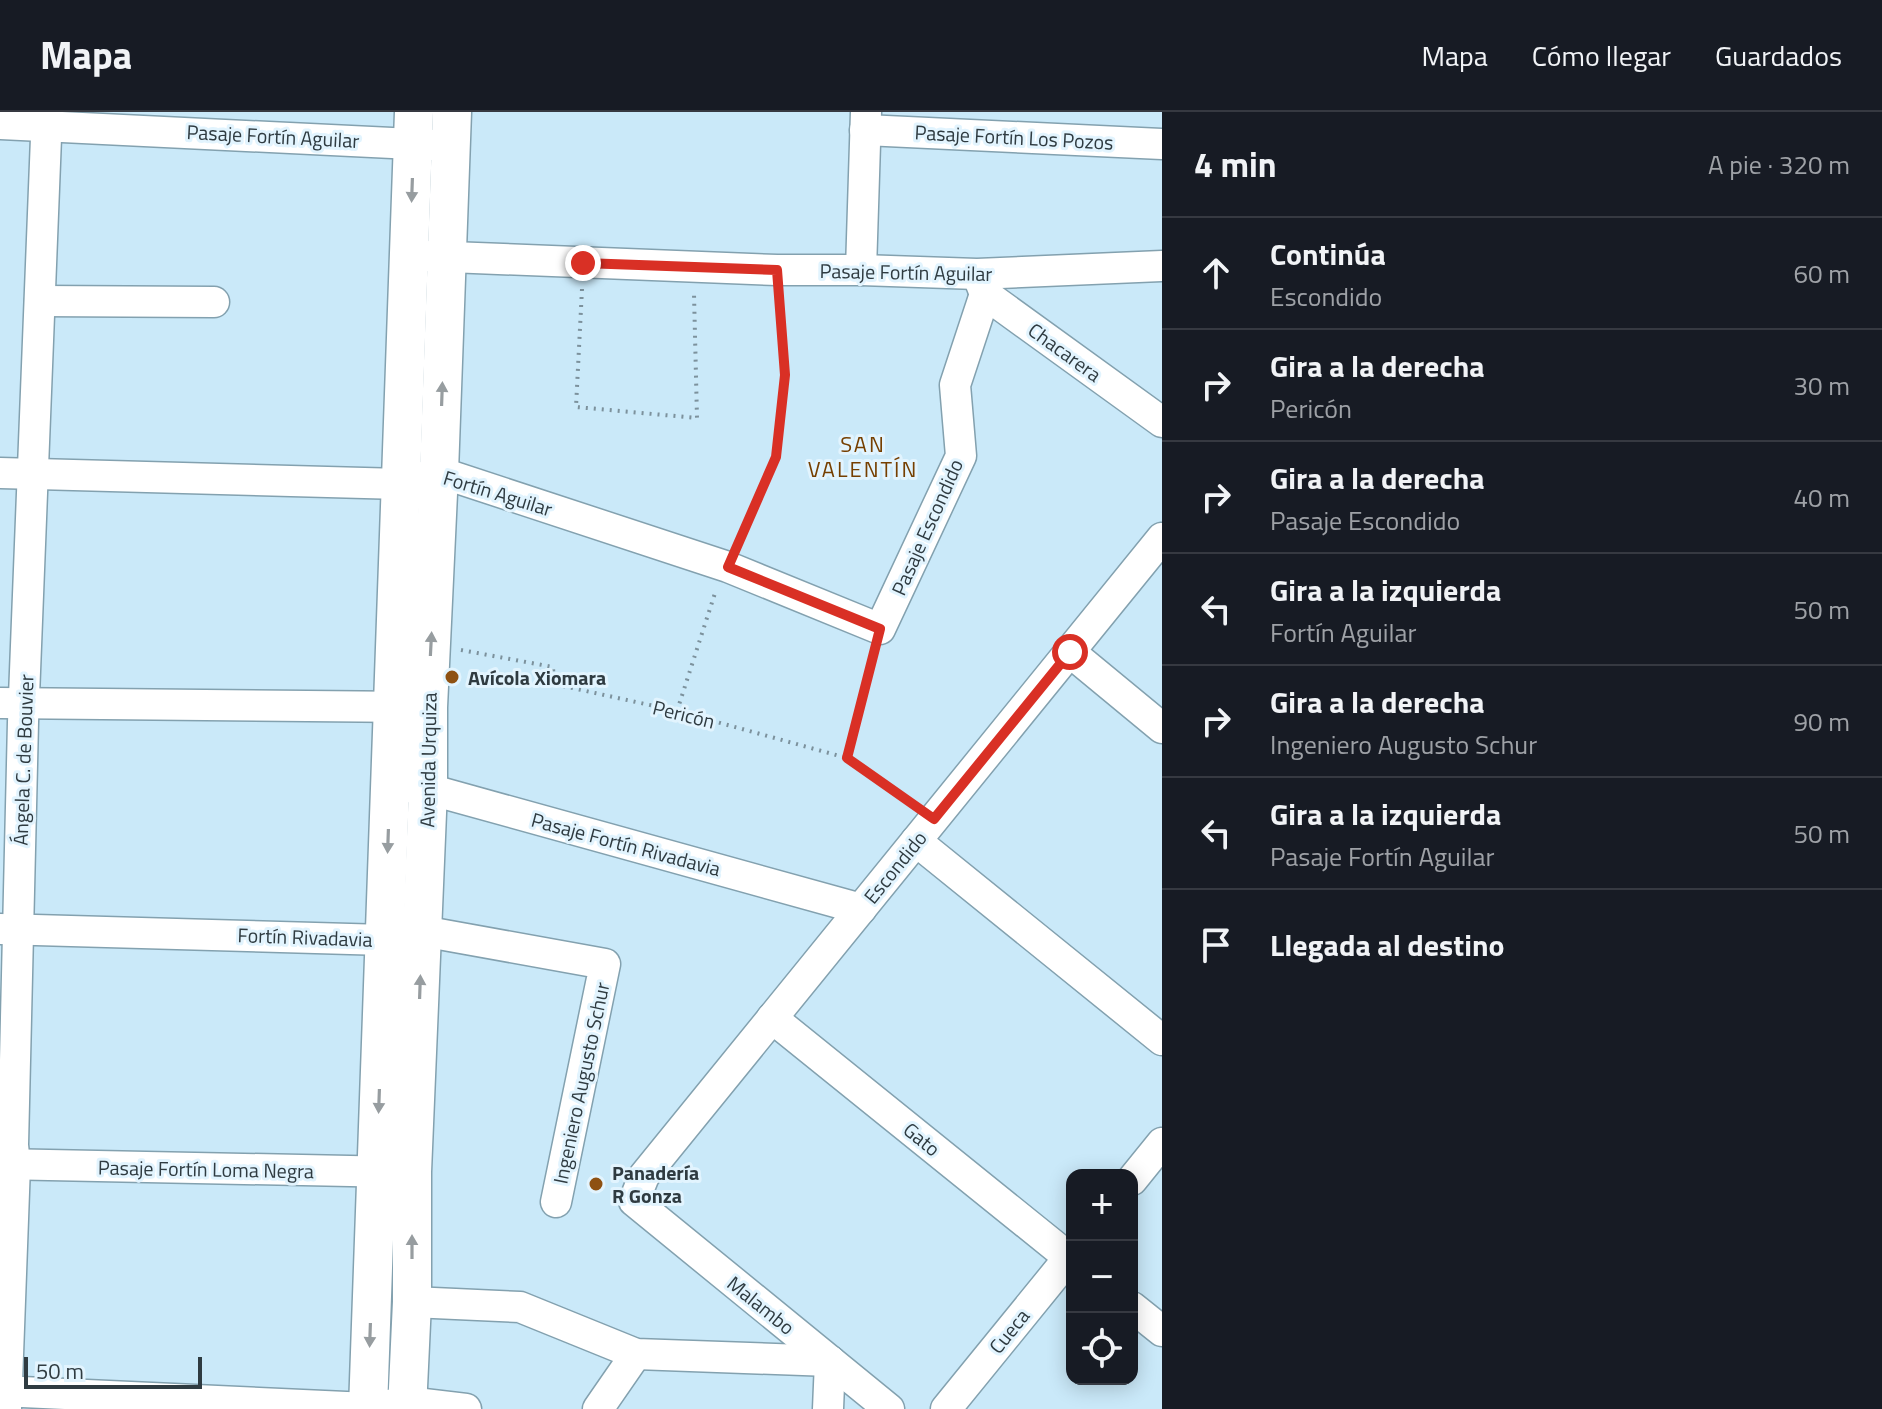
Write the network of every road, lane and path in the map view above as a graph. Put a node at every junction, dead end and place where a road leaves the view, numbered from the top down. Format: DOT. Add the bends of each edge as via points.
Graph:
graph roads {
  1 [pos="47,118"];
  2 [pos="866,121"];
  3 [pos="0,124"];
  4 [pos="414,128"];
  5 [pos="452,129"];
  6 [pos="1162,144"];
  7 [pos="409,255"];
  8 [pos="447,258"];
  9 [pos="583,263"];
  10 [pos="1162,266"];
  11 [pos="693,267"];
  12 [pos="777,270"];
  13 [pos="861,270"];
  14 [pos="981,284"];
  15 [pos="40,301"];
  16 [pos="214,302"];
  17 [pos="1162,422"];
  18 [pos="439,472"];
  19 [pos="0,473"];
  20 [pos="33,474"];
  21 [pos="401,484"];
  22 [pos="1162,538"];
  23 [pos="728,567"];
  24 [pos="880,629"];
  25 [pos="431,645"];
  26 [pos="1070,652"];
  27 [pos="12,703"];
  28 [pos="410,707"];
  29 [pos="677,711"];
  30 [pos="1162,728"];
  31 [pos="847,758"];
  32 [pos="390,786"];
  33 [pos="428,789"];
  34 [pos="925,830"];
  35 [pos="861,909"];
  36 [pos="10,929"];
  37 [pos="422,931"];
  38 [pos="385,940"];
  39 [pos="605,964"];
  40 [pos="772,1018"];
  41 [pos="1162,1040"];
  42 [pos="1162,1143"];
  43 [pos="8,1165"];
  44 [pos="394,1173"];
  45 [pos="1138,1173"];
  46 [pos="634,1201"];
  47 [pos="556,1202"];
  48 [pos="1066,1253"];
  49 [pos="1066,1263"];
  50 [pos="412,1302"];
  51 [pos="1138,1312"];
  52 [pos="1162,1331"];
  53 [pos="636,1354"];
  54 [pos="830,1361"];
  55 [pos="5,1397"];
  56 [pos="407,1406"];
  57 [pos="368,1408"];
  58 [pos="466,1409"];
  59 [pos="598,1409"];
  60 [pos="828,1409"];
  61 [pos="889,1409"];
  62 [pos="946,1409"];
  1 -- 3 [label="street, Pasaje Fortín Aguilar"];
  1 -- 4 [label="street, Pasaje Fortín Aguilar"];
  1 -- 15 [label="street, Ángela C. de Bouvier"];
  2 -- 6 [label="street, Pasaje Fortín Los Pozos"];
  2 -- 13 [label="street"];
  4 -- 5 [label="street, Pasaje Fortín Aguilar"];
  4 -- 7 [label="main road, Avenida Urquiza, one-way"];
  5 -- 8 [label="main road, Avenida Urquiza"];
  7 -- 8 [label="street, Pasaje Fortín Aguilar"];
  7 -- 21 [label="main road, Avenida Urquiza"];
  8 -- 9 [label="street, Pasaje Fortín Aguilar"];
  18 -- 8 [label="main road, Avenida Urquiza, one-way"];
  9 -- 11 [label="street, Pasaje Fortín Aguilar"];
  9 -- 11 [label="path" via="576,407 697,418"];
  10 -- 14 [label="street, Pasaje Fortín Aguilar"];
  11 -- 12 [label="street, Pasaje Fortín Aguilar"];
  12 -- 13 [label="street, Pasaje Fortín Aguilar"];
  12 -- 23 [label="path" via="785,375 776,457"];
  13 -- 14 [label="street, Pasaje Fortín Aguilar"];
  14 -- 17 [label="street, Chacarera"];
  14 -- 24 [label="street, Pasaje Escondido" via="955,385 961,456"];
  15 -- 16 [label="street"];
  15 -- 20 [label="street, Ángela C. de Bouvier"];
  18 -- 21 [label="street, Fortín Aguilar"];
  18 -- 23 [label="street, Fortín Aguilar"];
  25 -- 18 [label="main road, Avenida Urquiza, one-way"];
  19 -- 20 [label="street, Fortín Aguilar"];
  20 -- 21 [label="street, Fortín Aguilar"];
  20 -- 27 [label="street, Ángela C. de Bouvier"];
  21 -- 28 [label="main road, Avenida Urquiza"];
  22 -- 26 [label="street, Escondido"];
  23 -- 24 [label="street, Fortín Aguilar"];
  23 -- 29 [label="path" via="719,580"];
  24 -- 31 [label="path"];
  25 -- 28 [label="main road, Avenida Urquiza"];
  25 -- 29 [label="path, Pericón" via="553,667 554,684"];
  26 -- 30 [label="street"];
  26 -- 34 [label="street, Escondido"];
  27 -- 28 [label="street"];
  27 -- 36 [label="street, Ángela C. de Bouvier"];
  28 -- 32 [label="main road, Avenida Urquiza"];
  28 -- 33 [label="main road, Avenida Urquiza"];
  29 -- 31 [label="path, Pericón"];
  31 -- 34 [label="path, Pericón"];
  32 -- 33 [label="street, Pasaje Fortín Rivadavia"];
  32 -- 38 [label="main road, Avenida Urquiza, one-way"];
  33 -- 35 [label="street, Pasaje Fortín Rivadavia"];
  33 -- 37 [label="main road, Avenida Urquiza"];
  34 -- 35 [label="street, Escondido"];
  34 -- 41 [label="street"];
  35 -- 40 [label="street, Escondido"];
  36 -- 38 [label="street, Fortín Rivadavia"];
  36 -- 43 [label="street, Ángela C. de Bouvier" via="13,1145"];
  37 -- 38 [label="street, Fortín Rivadavia"];
  37 -- 39 [label="street, Fortín Rivadavia"];
  44 -- 37 [label="main road, Avenida Urquiza, one-way"];
  38 -- 44 [label="main road, Avenida Urquiza, one-way"];
  39 -- 47 [label="street, Ingeniero Augusto Schur"];
  40 -- 46 [label="street, Escondido" via="644,1176"];
  40 -- 48 [label="street, Gato"];
  42 -- 45 [label="street"];
  43 -- 44 [label="street, Pasaje Fortín Loma Negra"];
  43 -- 55 [label="street, Ángela C. de Bouvier"];
  50 -- 44 [label="main road, Avenida Urquiza, one-way"];
  44 -- 57 [label="main road, Avenida Urquiza, one-way"];
  46 -- 54 [label="street, Malambo"];
  49 -- 62 [label="street, Cueca"];
  50 -- 53 [label="street" via="520,1307"];
  50 -- 56 [label="main road, Avenida Urquiza"];
  51 -- 52 [label="street"];
  53 -- 54 [label="street"];
  53 -- 59 [label="street"];
  54 -- 60 [label="street"];
  54 -- 61 [label="street, Malambo"];
  55 -- 57 [label="street"];
  56 -- 57 [label="street"];
  56 -- 58 [label="street"];
}
